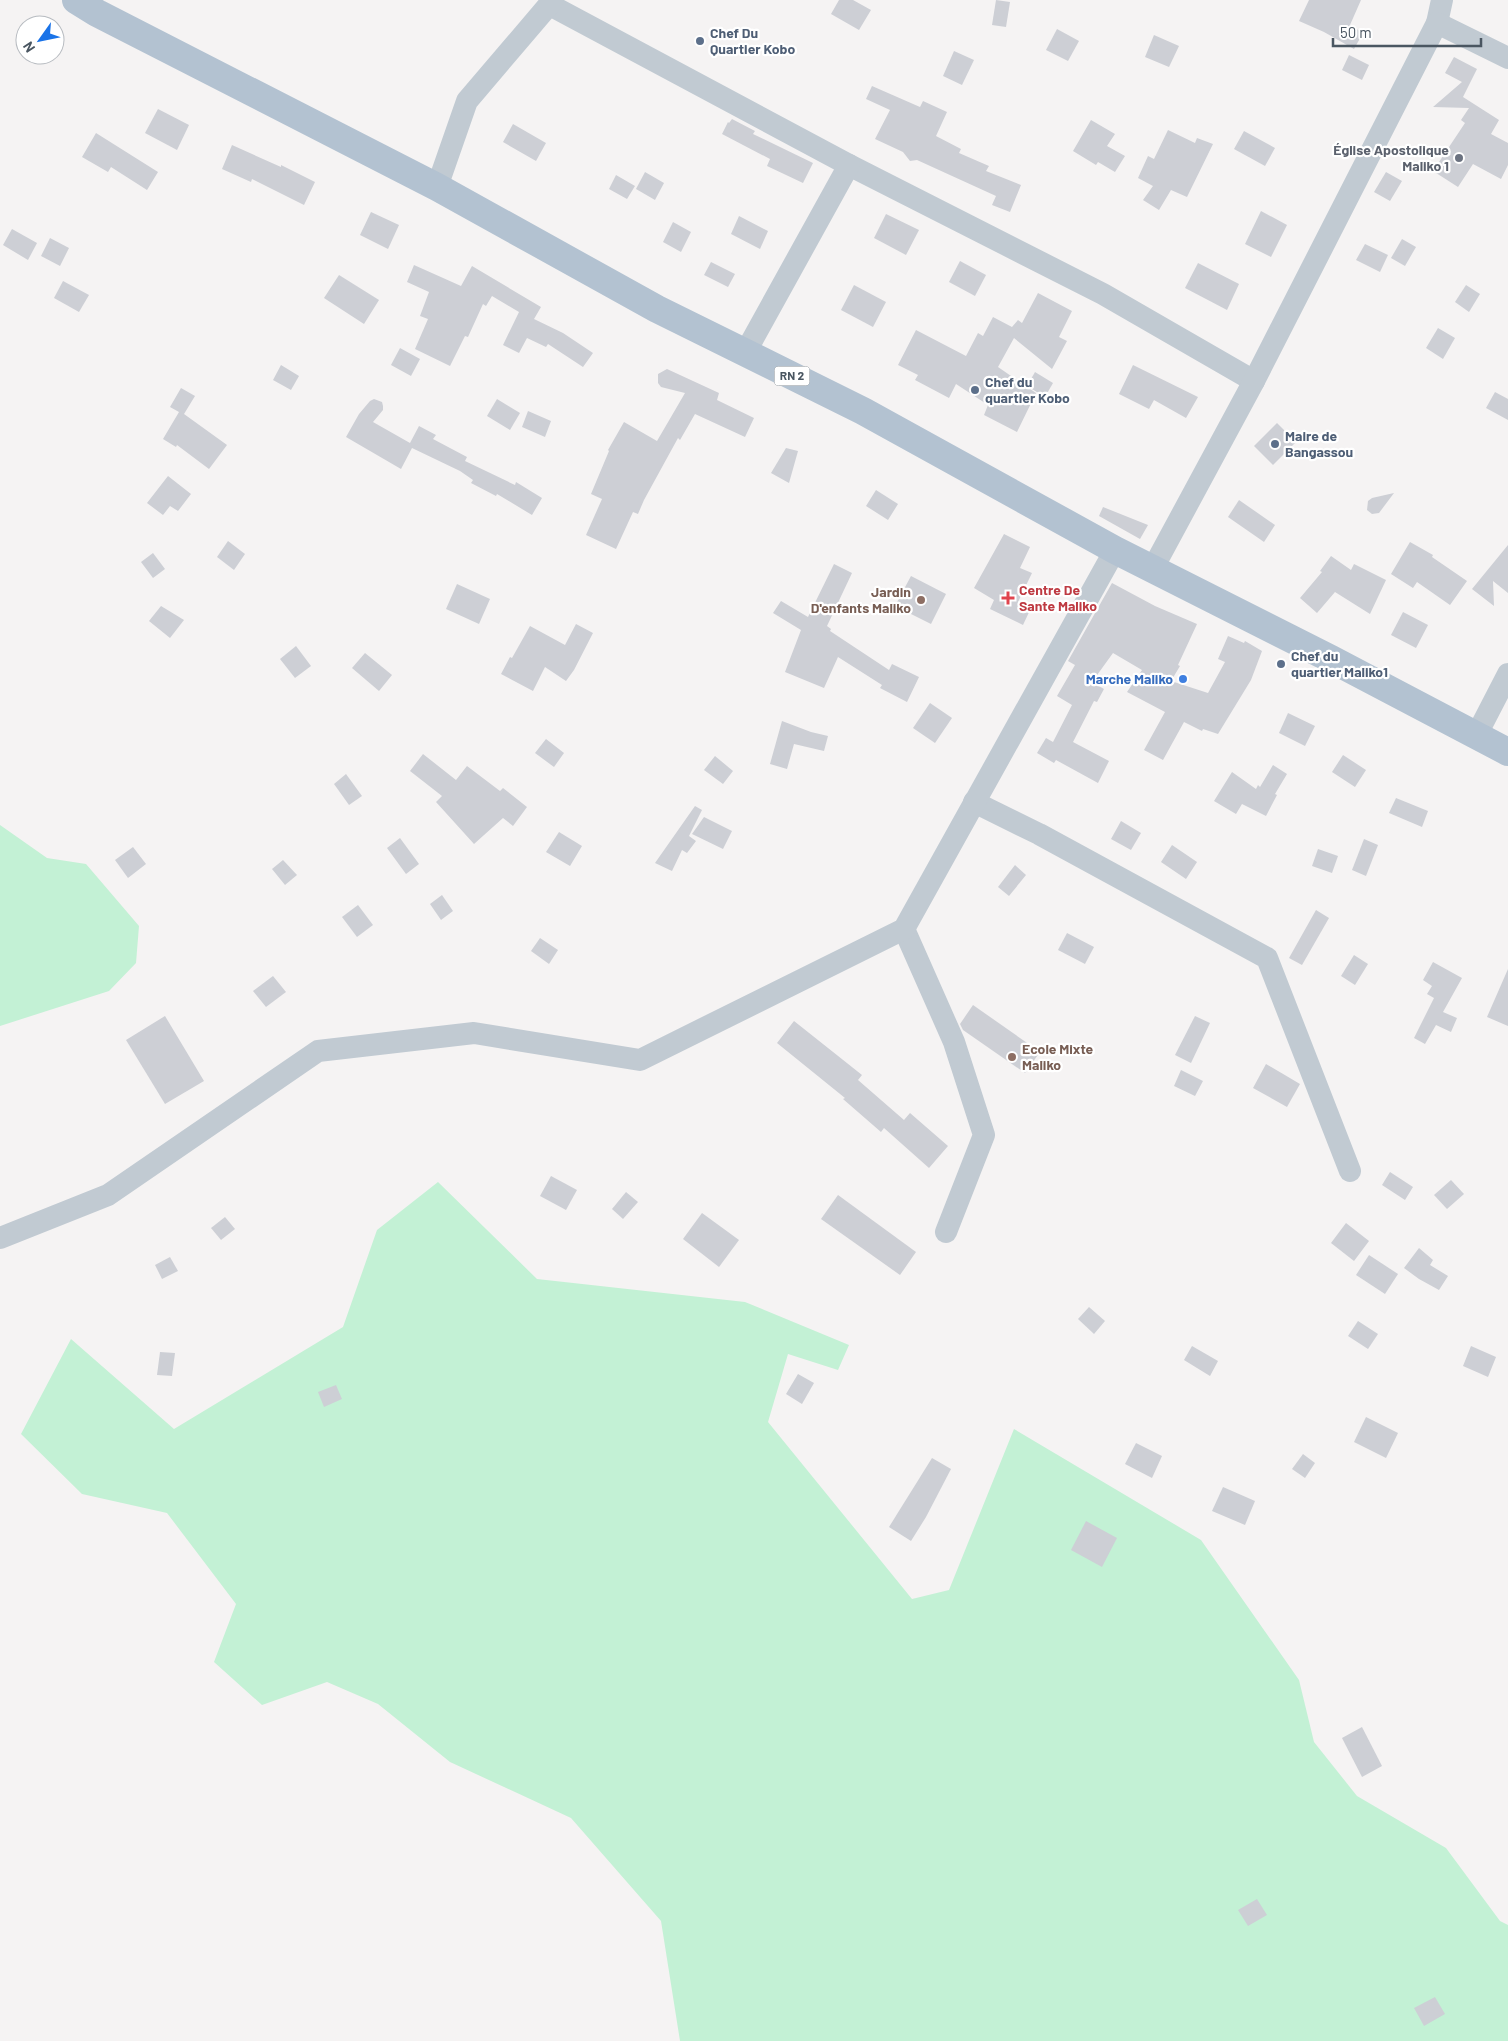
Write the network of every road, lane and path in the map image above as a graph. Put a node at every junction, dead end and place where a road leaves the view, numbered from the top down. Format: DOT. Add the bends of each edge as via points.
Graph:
graph roads {
  1 [pos="76,0"];
  2 [pos="1442,0"];
  3 [pos="551,2"];
  4 [pos="1438,23"];
  5 [pos="1508,58"];
  6 [pos="849,165"];
  7 [pos="437,186"];
  8 [pos="745,353"];
  9 [pos="1254,381"];
  10 [pos="1115,550"];
  11 [pos="1152,570"];
  12 [pos="1508,674"];
  13 [pos="1476,736"];
  14 [pos="1508,752"];
  15 [pos="974,802"];
  16 [pos="904,929"];
  17 [pos="1350,1171"];
  18 [pos="946,1232"];
  19 [pos="0,1238"];
  1 -- 7 [label="main road, RN 2"];
  2 -- 4 [label="street"];
  3 -- 6 [label="street"];
  3 -- 7 [label="street" via="467,100"];
  4 -- 5 [label="street"];
  4 -- 9 [label="street"];
  6 -- 8 [label="street"];
  6 -- 9 [label="street" via="1104,294"];
  7 -- 8 [label="main road, RN 2" via="656,309"];
  8 -- 10 [label="main road, RN 2" via="863,411"];
  9 -- 11 [label="street"];
  10 -- 11 [label="main road, RN 2"];
  10 -- 15 [label="street"];
  11 -- 13 [label="main road, RN 2"];
  12 -- 13 [label="street"];
  13 -- 14 [label="main road, RN 2"];
  15 -- 16 [label="street"];
  15 -- 17 [label="street" via="1267,958"];
  16 -- 18 [label="street" via="954,1042 984,1135"];
  16 -- 19 [label="street" via="640,1060 474,1033 318,1051 108,1195"];
}
